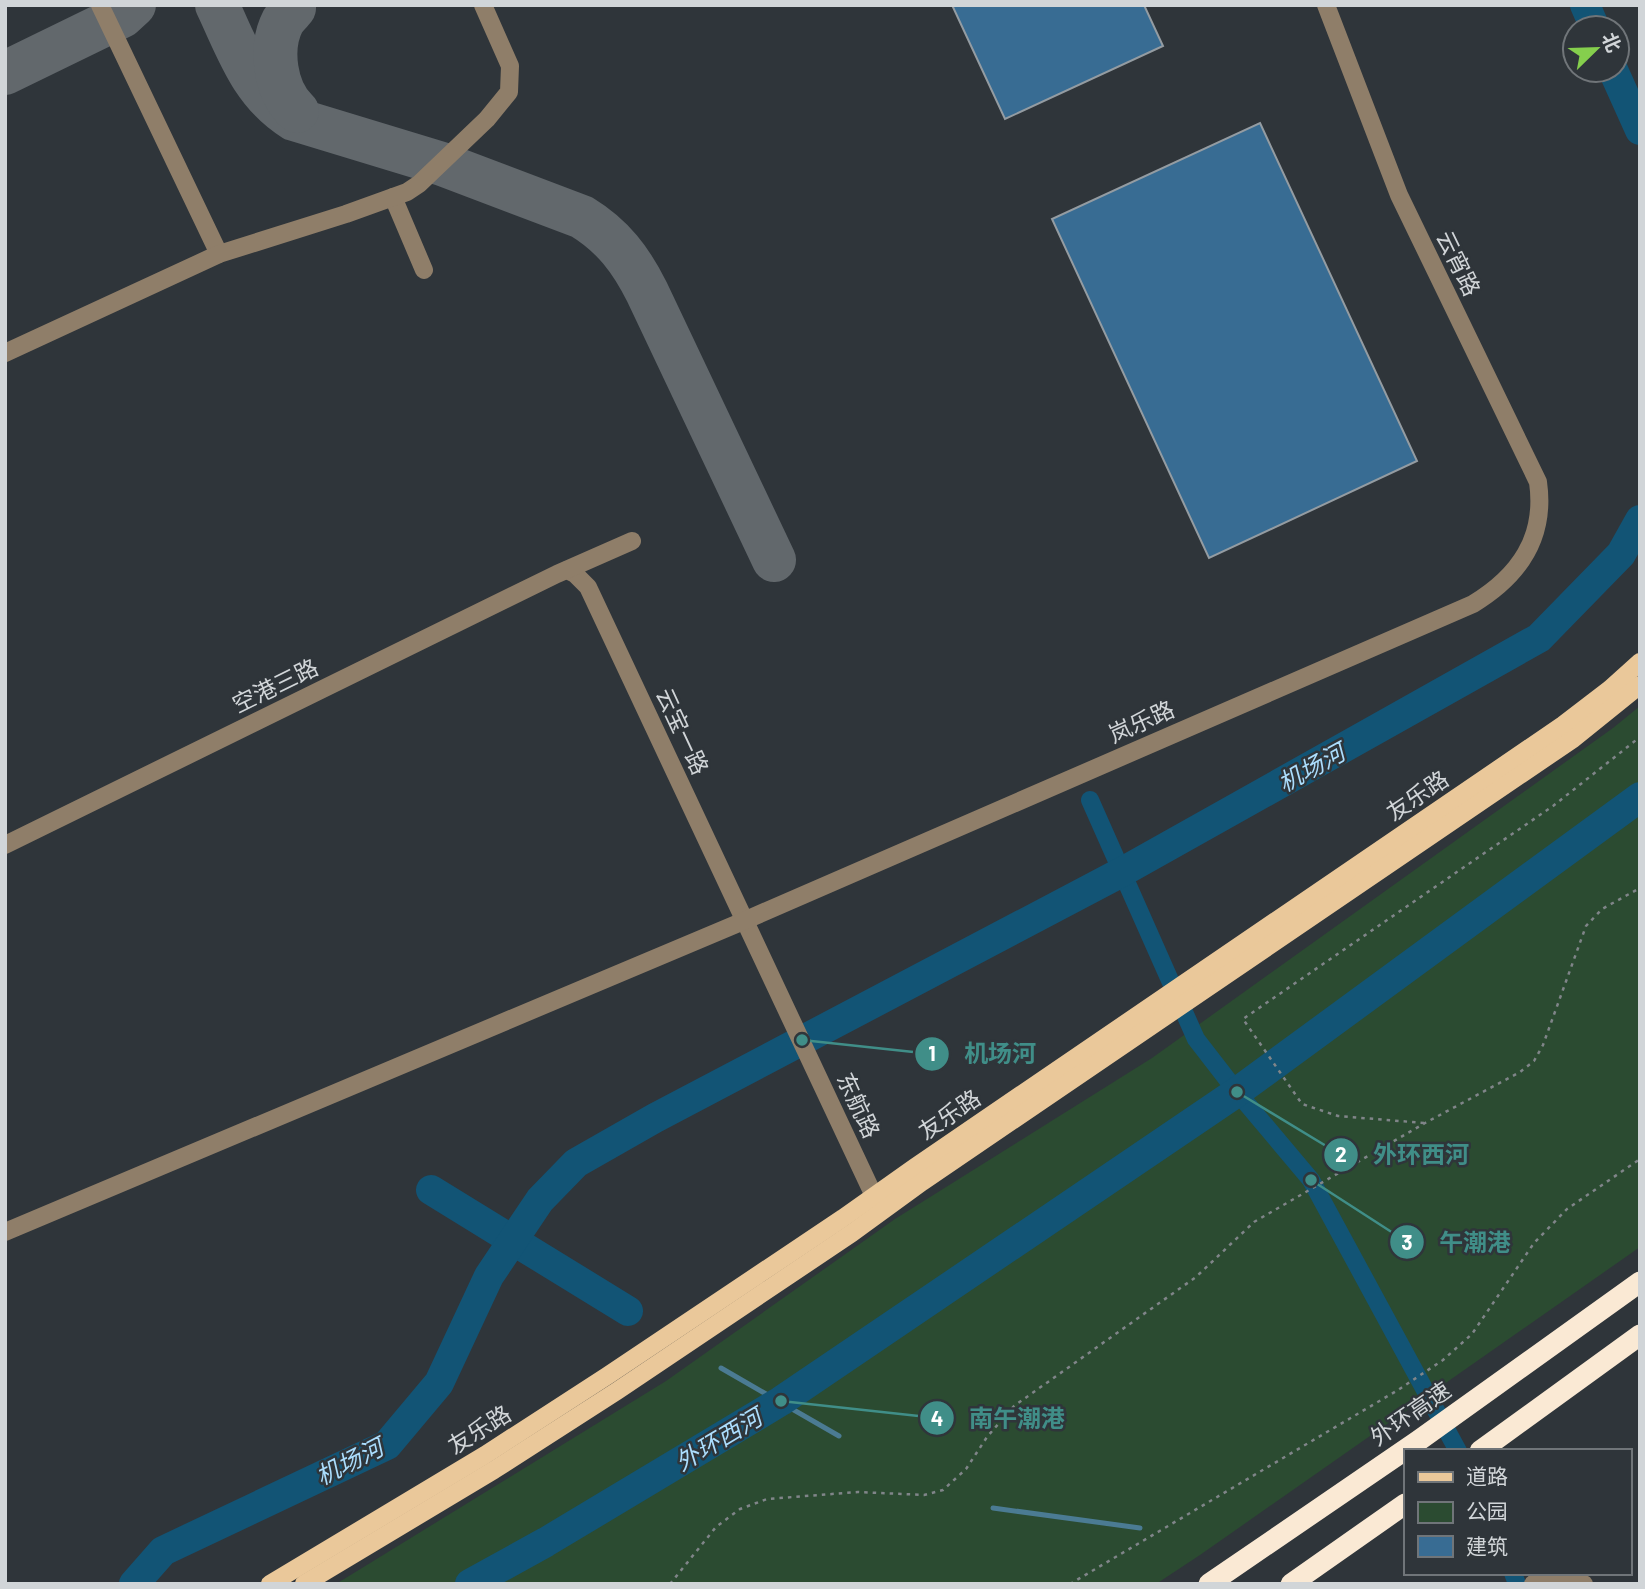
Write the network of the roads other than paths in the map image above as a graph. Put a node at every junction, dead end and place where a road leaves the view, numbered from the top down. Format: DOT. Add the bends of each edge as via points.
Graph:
graph roads {
  1 [pos="100,5"];
  2 [pos="483,5"];
  3 [pos="1326,5"];
  4 [pos="393,197"];
  5 [pos="219,254"];
  6 [pos="424,270"];
  7 [pos="5,353"];
  8 [pos="1533,539"];
  9 [pos="632,541"];
  10 [pos="567,570"];
  11 [pos="1640,662"];
  12 [pos="1640,685"];
  13 [pos="5,845"];
  14 [pos="746,920"];
  15 [pos="1201,982"];
  16 [pos="856,1163"];
  17 [pos="879,1203"];
  18 [pos="5,1232"];
  19 [pos="1640,1282"];
  20 [pos="1640,1335"];
  21 [pos="1487,1445"];
  22 [pos="1406,1449"];
  23 [pos="1404,1451"];
  24 [pos="1404,1505"];
  25 [pos="1549,1575"];
  26 [pos="1559,1575"];
  27 [pos="270,1584"];
  28 [pos="304,1584"];
  29 [pos="1209,1584"];
  30 [pos="1291,1584"];
  31 [pos="1533,1584"];
  32 [pos="1584,1584"];
  1 -- 5 [label="street"];
  2 -- 4 [label="street" via="510,66 509,92 442,164 413,188"];
  3 -- 8 [label="street, 云宵路" via="1399,195 1535,474 1540,499"];
  4 -- 5 [label="street"];
  4 -- 6 [label="street"];
  5 -- 7 [label="street"];
  8 -- 14 [label="street, 岚乐路" via="1511,575 1473,604"];
  9 -- 10 [label="street, 空港三路"];
  10 -- 13 [label="street, 空港三路"];
  10 -- 14 [label="street, 云宝一路" via="588,587"];
  11 -- 15 [label="main road, 友乐路" via="1563,725"];
  12 -- 15 [label="main road, 友乐路" via="1573,739"];
  14 -- 17 [label="street, 东航路"];
  14 -- 18 [label="street, 岚乐路"];
  15 -- 17 [label="main road, 友乐路"];
  16 -- 17 [label="street, 东航路"];
  17 -- 27 [label="main road, 友乐路" via="485,1455"];
  17 -- 28 [label="main road, 友乐路" via="572,1419"];
  19 -- 22 [label="highway, 外环高速"];
  20 -- 21 [label="highway"];
  23 -- 29 [label="highway, 外环高速"];
  24 -- 30 [label="highway"];
  25 -- 31 [label="street"];
  26 -- 32 [label="street"];
}
